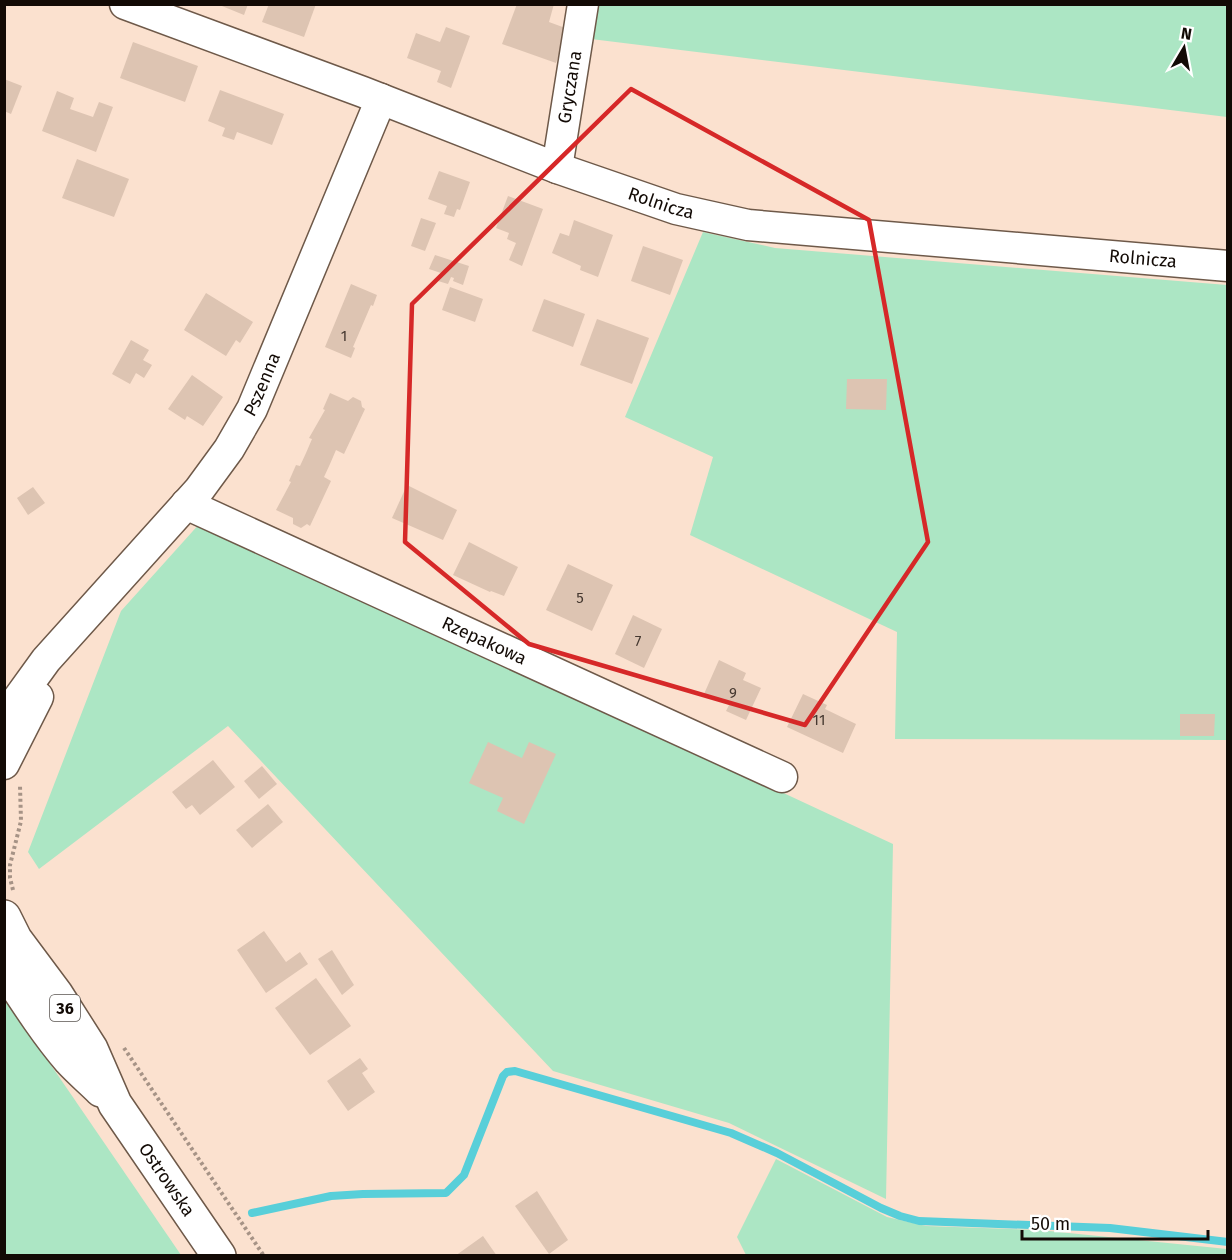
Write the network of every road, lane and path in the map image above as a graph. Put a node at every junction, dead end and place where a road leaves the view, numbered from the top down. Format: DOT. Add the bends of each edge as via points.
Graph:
graph roads {
  1 [pos="125,4"];
  2 [pos="583,4"];
  3 [pos="381,99"];
  4 [pos="557,168"];
  5 [pos="1227,266"];
  6 [pos="186,504"];
  7 [pos="74,627"];
  8 [pos="4,718"];
  9 [pos="5,761"];
  10 [pos="782,777"];
  11 [pos="9,905"];
  12 [pos="4,968"];
  13 [pos="123,1046"];
  14 [pos="115,1104"];
  15 [pos="219,1256"];
  16 [pos="264,1256"];
  1 -- 3 [label="street, Rolnicza"];
  2 -- 4 [label="street, Gryczana"];
  3 -- 4 [label="street, Rolnicza"];
  3 -- 6 [label="street, Pszenna" via="252,409 229,449"];
  4 -- 5 [label="street, Rolnicza" via="676,209 748,225"];
  6 -- 7 [label="street, Pszenna"];
  6 -- 10 [label="street, Rzepakowa"];
  7 -- 8 [label="street, Pszenna"];
  7 -- 9 [label="street, Pszenna"];
  9 -- 11 [label="path" via="21,772 21,820 10,866"];
  11 -- 14 [label="main road, Ostrowska / 36" via="15,939 91,1049"];
  12 -- 14 [label="main road, Ostrowska / 36" via="71,1061"];
  13 -- 16 [label="path"];
  14 -- 15 [label="main road, Ostrowska / 36"];
}
